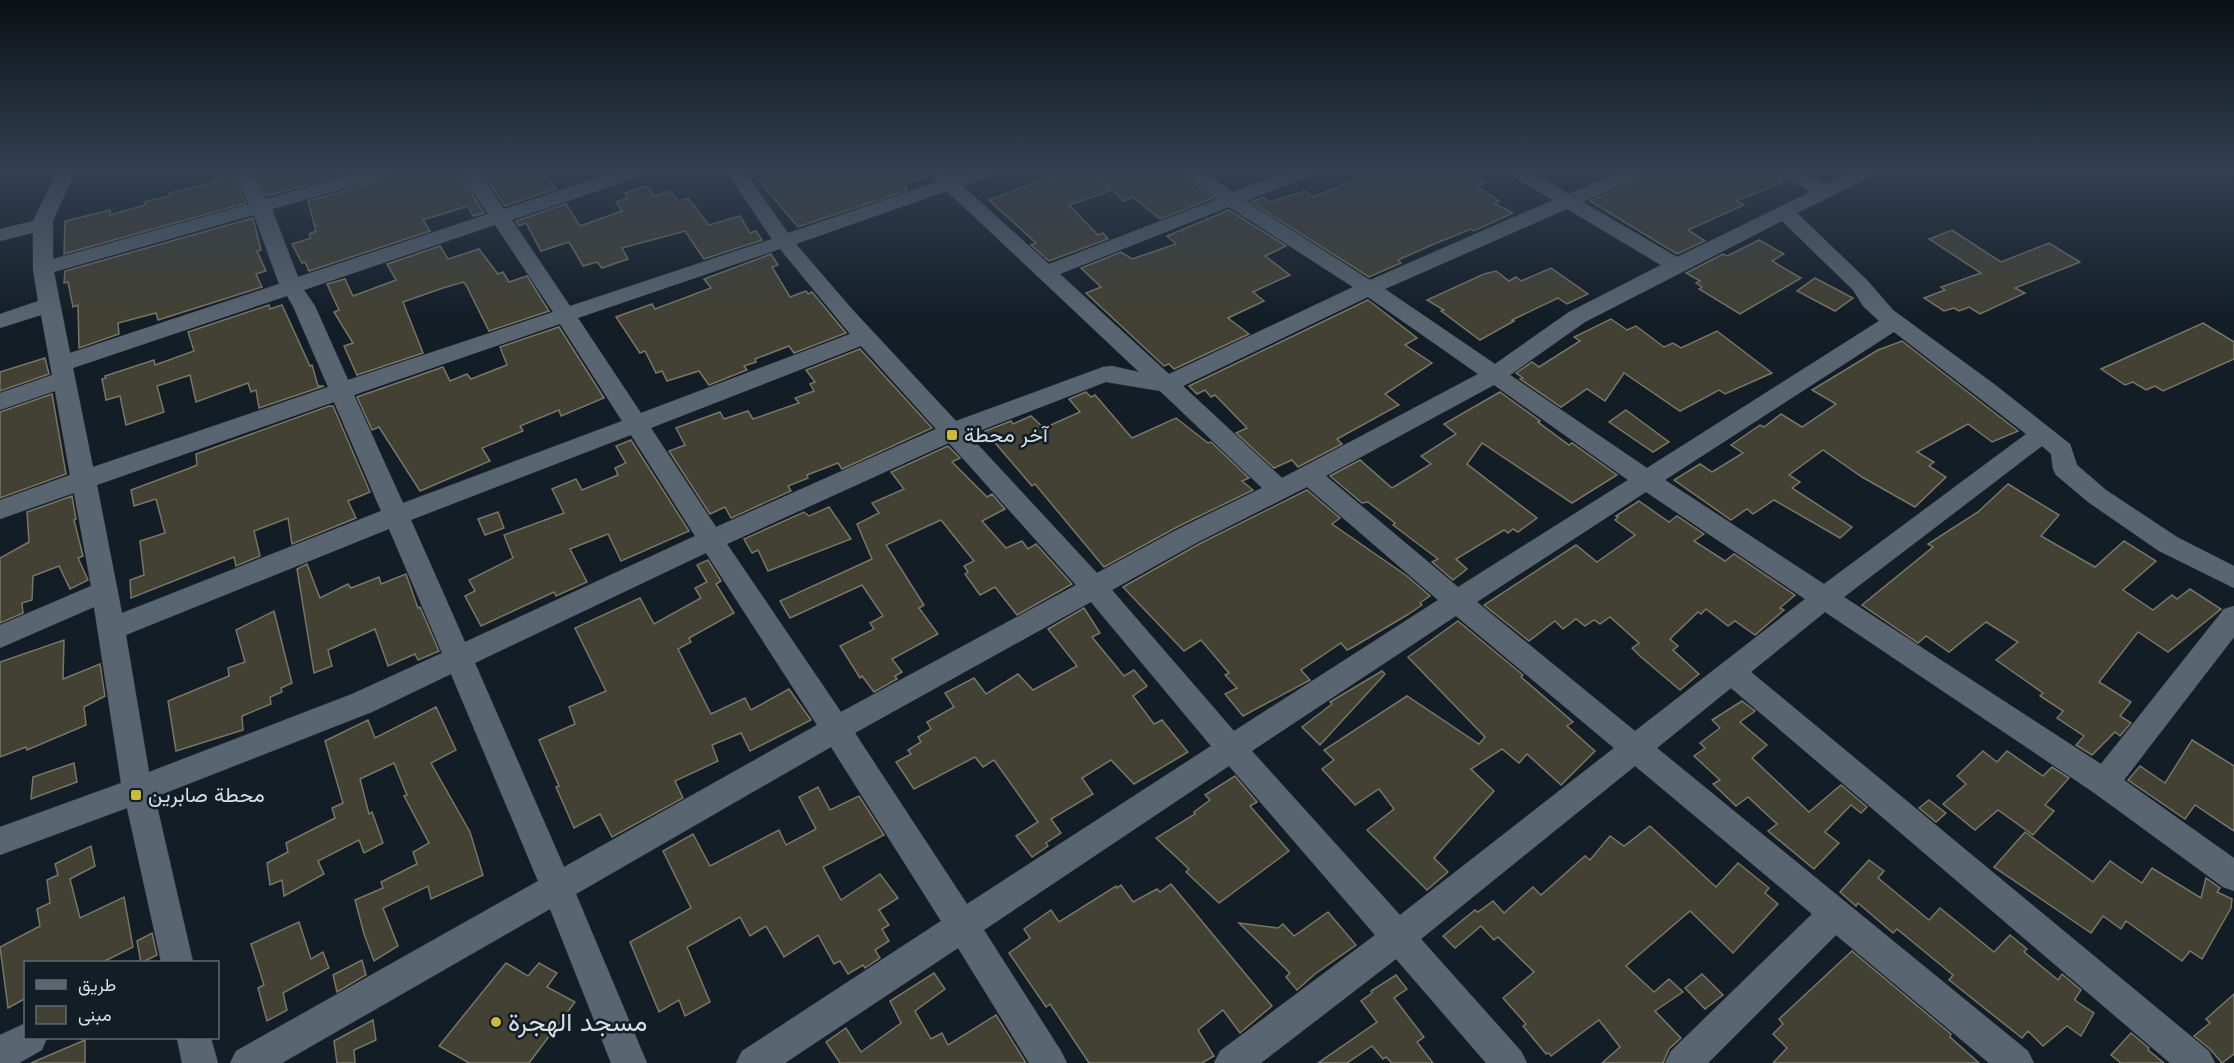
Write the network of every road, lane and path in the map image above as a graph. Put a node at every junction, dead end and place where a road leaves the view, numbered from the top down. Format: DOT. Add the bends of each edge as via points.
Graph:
graph roads {
  1 [pos="46,219"];
  2 [pos="220,219"];
  3 [pos="265,219"];
  4 [pos="493,219"];
  5 [pos="499,219"];
  6 [pos="768,219"];
  7 [pos="853,219"];
  8 [pos="987,219"];
  9 [pos="1183,219"];
  10 [pos="1260,219"];
  11 [pos="1531,219"];
  12 [pos="1598,219"];
  13 [pos="1773,219"];
  14 [pos="1791,219"];
  15 [pos="43,225"];
  16 [pos="0,235"];
  17 [pos="785,243"];
  18 [pos="1677,265"];
  19 [pos="44,268"];
  20 [pos="1044,273"];
  21 [pos="290,285"];
  22 [pos="1369,288"];
  23 [pos="50,305"];
  24 [pos="566,315"];
  25 [pos="0,321"];
  26 [pos="1894,322"];
  27 [pos="865,337"];
  28 [pos="62,371"];
  29 [pos="1495,375"];
  30 [pos="1166,385"];
  31 [pos="341,392"];
  32 [pos="0,402"];
  33 [pos="635,424"];
  34 [pos="952,432"];
  35 [pos="2043,434"];
  36 [pos="1308,474"];
  37 [pos="84,480"];
  38 [pos="1646,480"];
  39 [pos="1280,490"];
  40 [pos="0,510"];
  41 [pos="396,516"];
  42 [pos="711,540"];
  43 [pos="2234,578"];
  44 [pos="1095,588"];
  45 [pos="105,591"];
  46 [pos="1823,599"];
  47 [pos="1456,602"];
  48 [pos="2234,617"];
  49 [pos="111,628"];
  50 [pos="0,637"];
  51 [pos="458,659"];
  52 [pos="1731,671"];
  53 [pos="836,729"];
  54 [pos="1231,748"];
  55 [pos="1635,748"];
  56 [pos="2104,783"];
  57 [pos="138,790"];
  58 [pos="0,841"];
  59 [pos="2234,876"];
  60 [pos="557,887"];
  61 [pos="1836,914"];
  62 [pos="963,926"];
  63 [pos="1398,937"];
  64 [pos="174,961"];
  65 [pos="28,1039"];
  66 [pos="194,1039"];
  67 [pos="0,1054"];
  68 [pos="200,1063"];
  69 [pos="248,1063"];
  70 [pos="629,1063"];
  71 [pos="754,1063"];
  72 [pos="1049,1063"];
  73 [pos="1232,1063"];
  74 [pos="1509,1063"];
  75 [pos="1683,1063"];
  76 [pos="2016,1063"];
  77 [pos="2197,1063"];
  1 -- 15 [label="street"];
  2 -- 19 [label="street"];
  3 -- 21 [label="street"];
  4 -- 21 [label="street"];
  5 -- 24 [label="street"];
  6 -- 17 [label="street"];
  7 -- 17 [label="street"];
  8 -- 20 [label="street"];
  9 -- 20 [label="street"];
  10 -- 22 [label="street"];
  11 -- 22 [label="street"];
  12 -- 18 [label="street"];
  13 -- 18 [label="street"];
  14 -- 26 [label="street"];
  15 -- 16 [label="street"];
  15 -- 19 [label="street"];
  17 -- 24 [label="street"];
  17 -- 27 [label="street"];
  18 -- 29 [label="street" via="1577,317"];
  19 -- 23 [label="street"];
  20 -- 30 [label="street"];
  21 -- 28 [label="street"];
  21 -- 31 [label="street" via="304,306"];
  22 -- 29 [label="street"];
  22 -- 30 [label="street"];
  23 -- 25 [label="street"];
  23 -- 28 [label="street"];
  24 -- 31 [label="street"];
  24 -- 33 [label="street"];
  26 -- 35 [label="street"];
  26 -- 38 [label="street"];
  27 -- 33 [label="street"];
  27 -- 34 [label="street"];
  28 -- 32 [label="street"];
  28 -- 37 [label="street"];
  29 -- 36 [label="street"];
  29 -- 38 [label="street"];
  30 -- 34 [label="street" via="1103,375"];
  30 -- 39 [label="street"];
  31 -- 37 [label="street"];
  31 -- 41 [label="street"];
  33 -- 41 [label="street"];
  33 -- 42 [label="street"];
  34 -- 42 [label="street"];
  34 -- 44 [label="street"];
  35 -- 43 [label="street" via="2062,450 2065,469 2097,496 2168,544"];
  35 -- 46 [label="street"];
  36 -- 39 [label="street"];
  36 -- 47 [label="street"];
  37 -- 40 [label="street"];
  37 -- 45 [label="street"];
  38 -- 46 [label="street"];
  38 -- 47 [label="street"];
  39 -- 44 [label="street"];
  41 -- 49 [label="street"];
  41 -- 51 [label="street"];
  42 -- 51 [label="street"];
  42 -- 53 [label="street"];
  44 -- 53 [label="street"];
  44 -- 54 [label="street"];
  45 -- 49 [label="street"];
  45 -- 50 [label="street"];
  46 -- 52 [label="street"];
  46 -- 56 [label="street"];
  47 -- 54 [label="street"];
  47 -- 55 [label="street"];
  48 -- 56 [label="street"];
  49 -- 57 [label="street"];
  51 -- 57 [label="street" via="362,703"];
  51 -- 60 [label="street"];
  52 -- 55 [label="street"];
  52 -- 77 [label="street"];
  53 -- 60 [label="street"];
  53 -- 62 [label="street"];
  54 -- 62 [label="street"];
  54 -- 63 [label="street"];
  55 -- 61 [label="street"];
  55 -- 63 [label="street"];
  56 -- 59 [label="street"];
  57 -- 58 [label="street"];
  57 -- 64 [label="street"];
  60 -- 69 [label="street"];
  60 -- 70 [label="street"];
  61 -- 75 [label="street"];
  61 -- 76 [label="street"];
  62 -- 71 [label="street"];
  62 -- 72 [label="street"];
  63 -- 73 [label="street"];
  63 -- 74 [label="street"];
  65 -- 67 [label="street"];
  66 -- 68 [label="street"];
}
